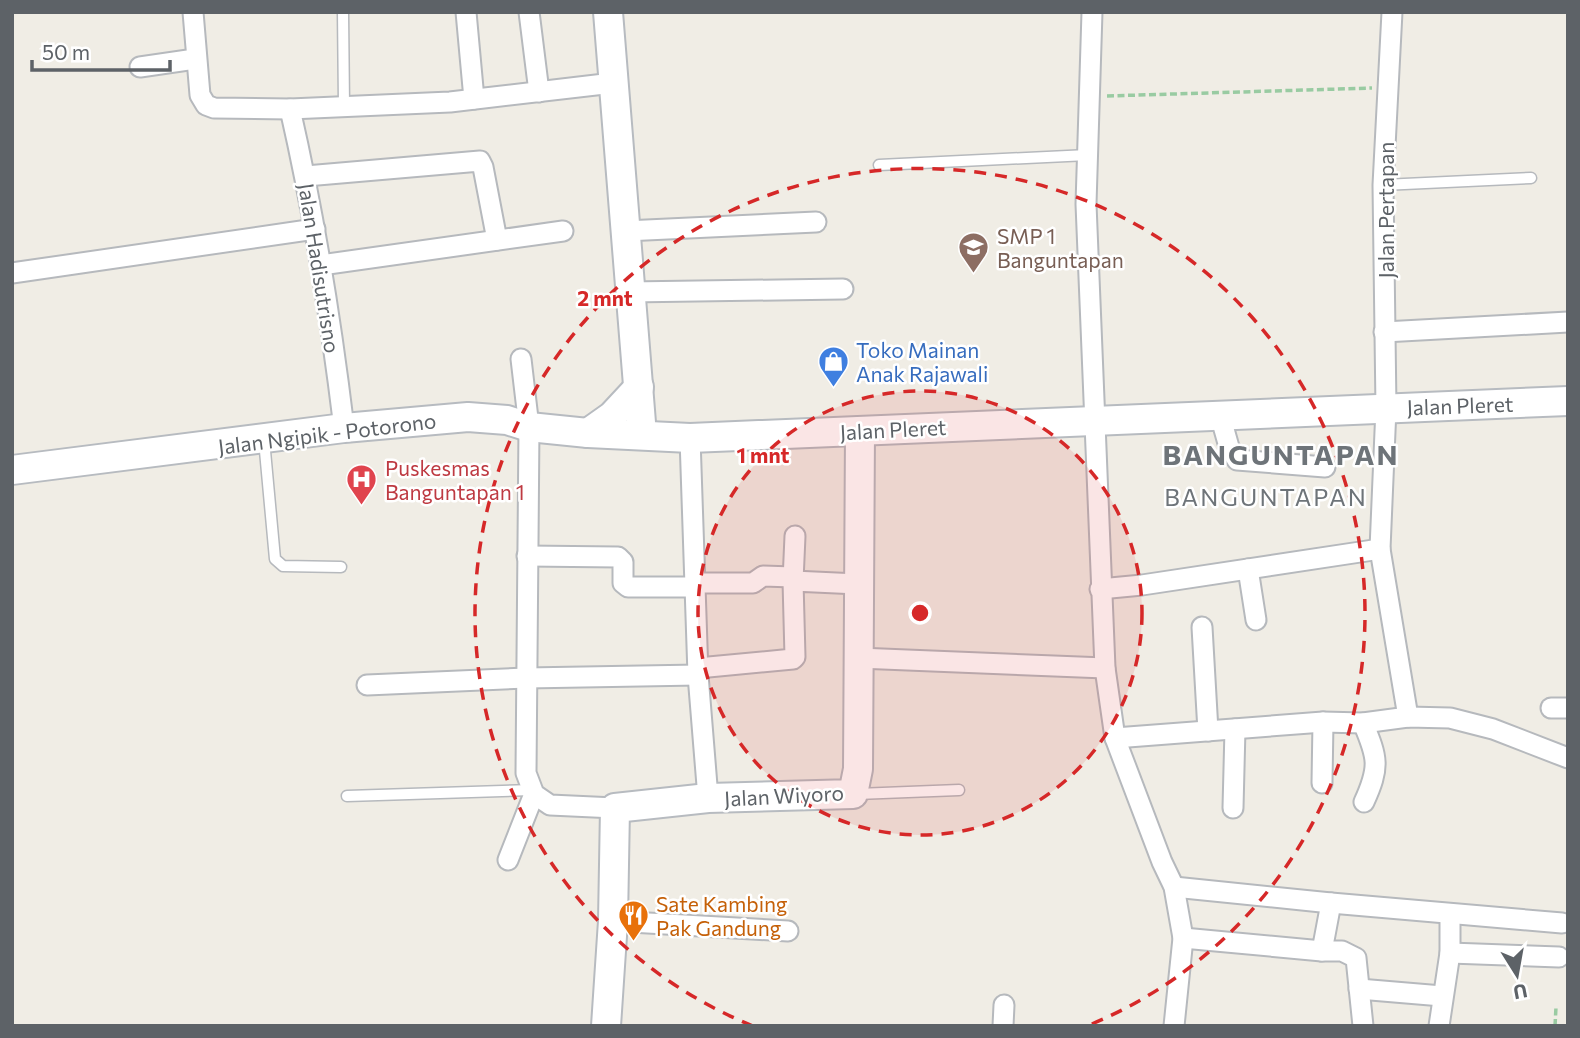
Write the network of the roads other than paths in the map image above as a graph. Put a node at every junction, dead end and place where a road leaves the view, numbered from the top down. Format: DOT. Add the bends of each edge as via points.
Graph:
graph roads {
  1 [pos="193,12"];
  2 [pos="342,12"];
  3 [pos="466,12"];
  4 [pos="529,12"];
  5 [pos="608,12"];
  6 [pos="1092,12"];
  7 [pos="1392,12"];
  8 [pos="195,59"];
  9 [pos="140,67"];
  10 [pos="613,83"];
  11 [pos="539,92"];
  12 [pos="474,99"];
  13 [pos="344,106"];
  14 [pos="290,109"];
  15 [pos="1088,155"];
  16 [pos="879,165"];
  17 [pos="306,176"];
  18 [pos="1531,178"];
  19 [pos="1383,185"];
  20 [pos="816,222"];
  21 [pos="315,229"];
  22 [pos="563,231"];
  23 [pos="625,231"];
  24 [pos="498,240"];
  25 [pos="321,265"];
  26 [pos="12,274"];
  27 [pos="843,289"];
  28 [pos="629,292"];
  29 [pos="1568,322"];
  30 [pos="1384,332"];
  31 [pos="521,359"];
  32 [pos="639,387"];
  33 [pos="1568,401"];
  34 [pos="1385,408"];
  35 [pos="1220,415"];
  36 [pos="1094,420"];
  37 [pos="529,427"];
  38 [pos="344,428"];
  39 [pos="860,431"];
  40 [pos="588,433"];
  41 [pos="642,435"];
  42 [pos="691,438"];
  43 [pos="264,439"];
  44 [pos="1325,467"];
  45 [pos="12,470"];
  46 [pos="794,536"];
  47 [pos="1380,548"];
  48 [pos="527,556"];
  49 [pos="341,567"];
  50 [pos="1248,569"];
  51 [pos="793,579"];
  52 [pos="858,584"];
  53 [pos="695,585"];
  54 [pos="1100,589"];
  55 [pos="1256,620"];
  56 [pos="1202,626"];
  57 [pos="858,657"];
  58 [pos="1105,668"];
  59 [pos="698,671"];
  60 [pos="526,678"];
  61 [pos="367,685"];
  62 [pos="1408,717"];
  63 [pos="1323,722"];
  64 [pos="1363,723"];
  65 [pos="1235,729"];
  66 [pos="1208,731"];
  67 [pos="1115,738"];
  68 [pos="1568,758"];
  69 [pos="1322,783"];
  70 [pos="959,790"];
  71 [pos="533,792"];
  72 [pos="853,794"];
  73 [pos="347,796"];
  74 [pos="708,798"];
  75 [pos="1364,802"];
  76 [pos="615,808"];
  77 [pos="1233,808"];
  78 [pos="508,860"];
  79 [pos="1174,887"];
  80 [pos="1331,904"];
  81 [pos="1450,915"];
  82 [pos="613,921"];
  83 [pos="1562,923"];
  84 [pos="789,931"];
  85 [pos="1184,939"];
  86 [pos="1322,951"];
  87 [pos="1450,953"];
  88 [pos="1559,957"];
  89 [pos="1359,989"];
  90 [pos="1442,996"];
  91 [pos="1004,1005"];
  92 [pos="607,1026"];
  93 [pos="1003,1026"];
  94 [pos="1174,1026"];
  95 [pos="1363,1026"];
  96 [pos="1439,1026"];
  1 -- 8 [label="street"];
  2 -- 13 [label="lane"];
  3 -- 12 [label="street"];
  4 -- 11 [label="street"];
  5 -- 10 [label="street"];
  6 -- 15 [label="street"];
  7 -- 19 [label="street, Jalan Pertapan"];
  8 -- 9 [label="street"];
  8 -- 14 [label="street" via="200,96 206,105"];
  10 -- 11 [label="street"];
  10 -- 23 [label="street"];
  11 -- 12 [label="street"];
  12 -- 13 [label="street"];
  13 -- 14 [label="street"];
  14 -- 17 [label="street, Jalan Hadisutrisno"];
  15 -- 16 [label="lane"];
  15 -- 36 [label="street"];
  17 -- 21 [label="street, Jalan Hadisutrisno"];
  17 -- 24 [label="street" via="480,161"];
  18 -- 19 [label="lane"];
  19 -- 30 [label="street, Jalan Pertapan"];
  20 -- 23 [label="street"];
  21 -- 25 [label="street, Jalan Hadisutrisno"];
  21 -- 26 [label="street"];
  22 -- 24 [label="street"];
  23 -- 28 [label="street"];
  24 -- 25 [label="street"];
  25 -- 38 [label="street, Jalan Hadisutrisno"];
  27 -- 28 [label="street"];
  28 -- 32 [label="street"];
  29 -- 30 [label="street"];
  30 -- 34 [label="street, Jalan Pertapan"];
  31 -- 37 [label="street"];
  32 -- 40 [label="street"];
  32 -- 41 [label="street"];
  33 -- 34 [label="street, Jalan Pleret"];
  34 -- 35 [label="street, Jalan Pleret"];
  34 -- 47 [label="street, Jalan Pertapan"];
  35 -- 36 [label="street, Jalan Pleret"];
  35 -- 44 [label="street" via="1237,460"];
  36 -- 39 [label="street, Jalan Pleret"];
  36 -- 54 [label="street"];
  37 -- 38 [label="street, Jalan Ngipik - Potorono" via="507,419 468,417"];
  37 -- 40 [label="street, Jalan Ngipik - Potorono"];
  37 -- 48 [label="street"];
  38 -- 43 [label="street, Jalan Ngipik - Potorono"];
  39 -- 42 [label="street, Jalan Pleret"];
  39 -- 52 [label="street, Jalan Wiyoro"];
  40 -- 41 [label="street, Jalan Ngipik - Potorono"];
  41 -- 42 [label="street, Jalan Pleret"];
  42 -- 53 [label="street"];
  43 -- 45 [label="street, Jalan Ngipik - Potorono"];
  43 -- 49 [label="lane" via="275,559 283,566"];
  46 -- 51 [label="street"];
  47 -- 50 [label="street"];
  47 -- 62 [label="street, Jalan Pertapan"];
  48 -- 53 [label="street" via="618,557 625,586"];
  48 -- 60 [label="street"];
  50 -- 54 [label="street"];
  50 -- 55 [label="street"];
  51 -- 52 [label="street"];
  51 -- 53 [label="street" via="763,576 753,583"];
  51 -- 59 [label="street" via="793,659"];
  52 -- 57 [label="street, Jalan Wiyoro"];
  53 -- 59 [label="street"];
  54 -- 58 [label="street"];
  56 -- 66 [label="street"];
  57 -- 58 [label="street"];
  57 -- 72 [label="street, Jalan Wiyoro" via="858,769"];
  58 -- 67 [label="street"];
  59 -- 60 [label="street"];
  59 -- 74 [label="street"];
  60 -- 61 [label="street"];
  60 -- 71 [label="street" via="526,773"];
  62 -- 64 [label="street"];
  62 -- 68 [label="street" via="1469,722"];
  63 -- 64 [label="street"];
  63 -- 65 [label="street"];
  63 -- 69 [label="street"];
  64 -- 75 [label="street" via="1376,764"];
  65 -- 66 [label="street"];
  65 -- 77 [label="street"];
  66 -- 67 [label="street"];
  67 -- 79 [label="street"];
  70 -- 72 [label="lane"];
  71 -- 73 [label="lane"];
  71 -- 76 [label="street" via="550,805"];
  71 -- 78 [label="street"];
  72 -- 74 [label="street, Jalan Wiyoro"];
  74 -- 76 [label="street, Jalan Wiyoro"];
  76 -- 82 [label="street"];
  79 -- 80 [label="street"];
  79 -- 85 [label="street"];
  80 -- 81 [label="street"];
  80 -- 86 [label="street"];
  81 -- 83 [label="street"];
  81 -- 87 [label="street"];
  82 -- 84 [label="street"];
  82 -- 92 [label="street"];
  85 -- 86 [label="street"];
  85 -- 94 [label="street"];
  86 -- 89 [label="street" via="1342,951 1356,958"];
  87 -- 88 [label="street"];
  87 -- 90 [label="street"];
  89 -- 90 [label="street"];
  89 -- 95 [label="street"];
  90 -- 96 [label="street"];
  91 -- 93 [label="street"];
}
